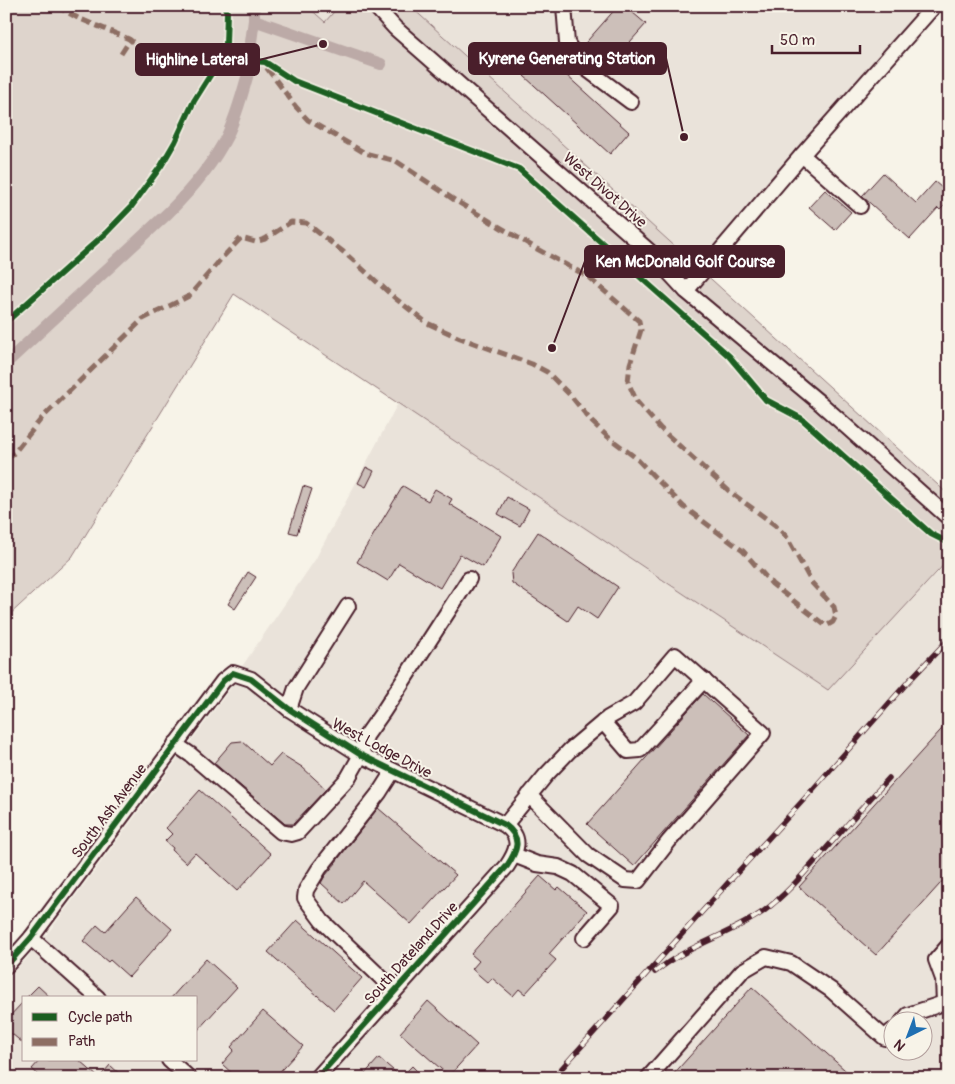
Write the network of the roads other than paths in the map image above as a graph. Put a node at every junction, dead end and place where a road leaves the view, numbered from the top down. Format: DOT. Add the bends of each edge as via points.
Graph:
graph roads {
  1 [pos="375,6"];
  2 [pos="564,6"];
  3 [pos="934,6"];
  4 [pos="631,102"];
  5 [pos="802,155"];
  6 [pos="860,206"];
  7 [pos="686,291"];
  8 [pos="949,518"];
  9 [pos="469,579"];
  10 [pos="348,606"];
  11 [pos="234,673"];
  12 [pos="704,680"];
  13 [pos="288,709"];
  14 [pos="602,722"];
  15 [pos="175,744"];
  16 [pos="361,754"];
  17 [pos="393,770"];
  18 [pos="529,795"];
  19 [pos="506,825"];
  20 [pos="516,848"];
  21 [pos="31,938"];
  22 [pos="584,938"];
  23 [pos="949,945"];
  24 [pos="6,966"];
  25 [pos="394,990"];
  26 [pos="96,996"];
  27 [pos="946,1005"];
  28 [pos="922,1012"];
  29 [pos="882,1035"];
  30 [pos="171,1062"];
  31 [pos="189,1078"];
  32 [pos="317,1078"];
  33 [pos="648,1078"];
  1 -- 7 [label="street, West Divot Drive" via="395,28 649,251"];
  2 -- 4 [label="street" via="566,43 580,64"];
  3 -- 5 [label="street"];
  5 -- 6 [label="street"];
  5 -- 7 [label="street"];
  7 -- 8 [label="street, West Divot Drive" via="820,403"];
  9 -- 16 [label="street" via="366,736"];
  10 -- 13 [label="street" via="296,688"];
  11 -- 13 [label="street, West Lodge Drive" via="252,679"];
  11 -- 15 [label="street, South Ash Avenue" via="223,681"];
  12 -- 14 [label="street" via="674,655 634,703"];
  12 -- 14 [label="street" via="640,750 628,751"];
  12 -- 18 [label="street" via="763,733 638,881 624,880 588,855"];
  13 -- 16 [label="street, West Lodge Drive"];
  14 -- 18 [label="street" via="552,768"];
  15 -- 16 [label="street" via="281,832 291,834 298,832 348,778"];
  15 -- 21 [label="street, South Ash Avenue"];
  16 -- 17 [label="street, West Lodge Drive"];
  17 -- 19 [label="street, West Lodge Drive"];
  17 -- 25 [label="street" via="379,793 319,869 306,890 305,898 322,922"];
  18 -- 19 [label="street"];
  19 -- 20 [label="street, West Lodge Drive" via="512,830"];
  20 -- 22 [label="street" via="536,864 558,867 573,874 612,906"];
  20 -- 25 [label="street, South Dateland Drive" via="507,866"];
  21 -- 24 [label="street, South Ash Avenue"];
  21 -- 26 [label="street"];
  23 -- 27 [label="street" via="936,960 943,979"];
  25 -- 32 [label="street, South Dateland Drive"];
  27 -- 28 [label="street"];
  29 -- 33 [label="street" via="831,990 791,963 766,958 742,971"];
  30 -- 31 [label="street"];
}
